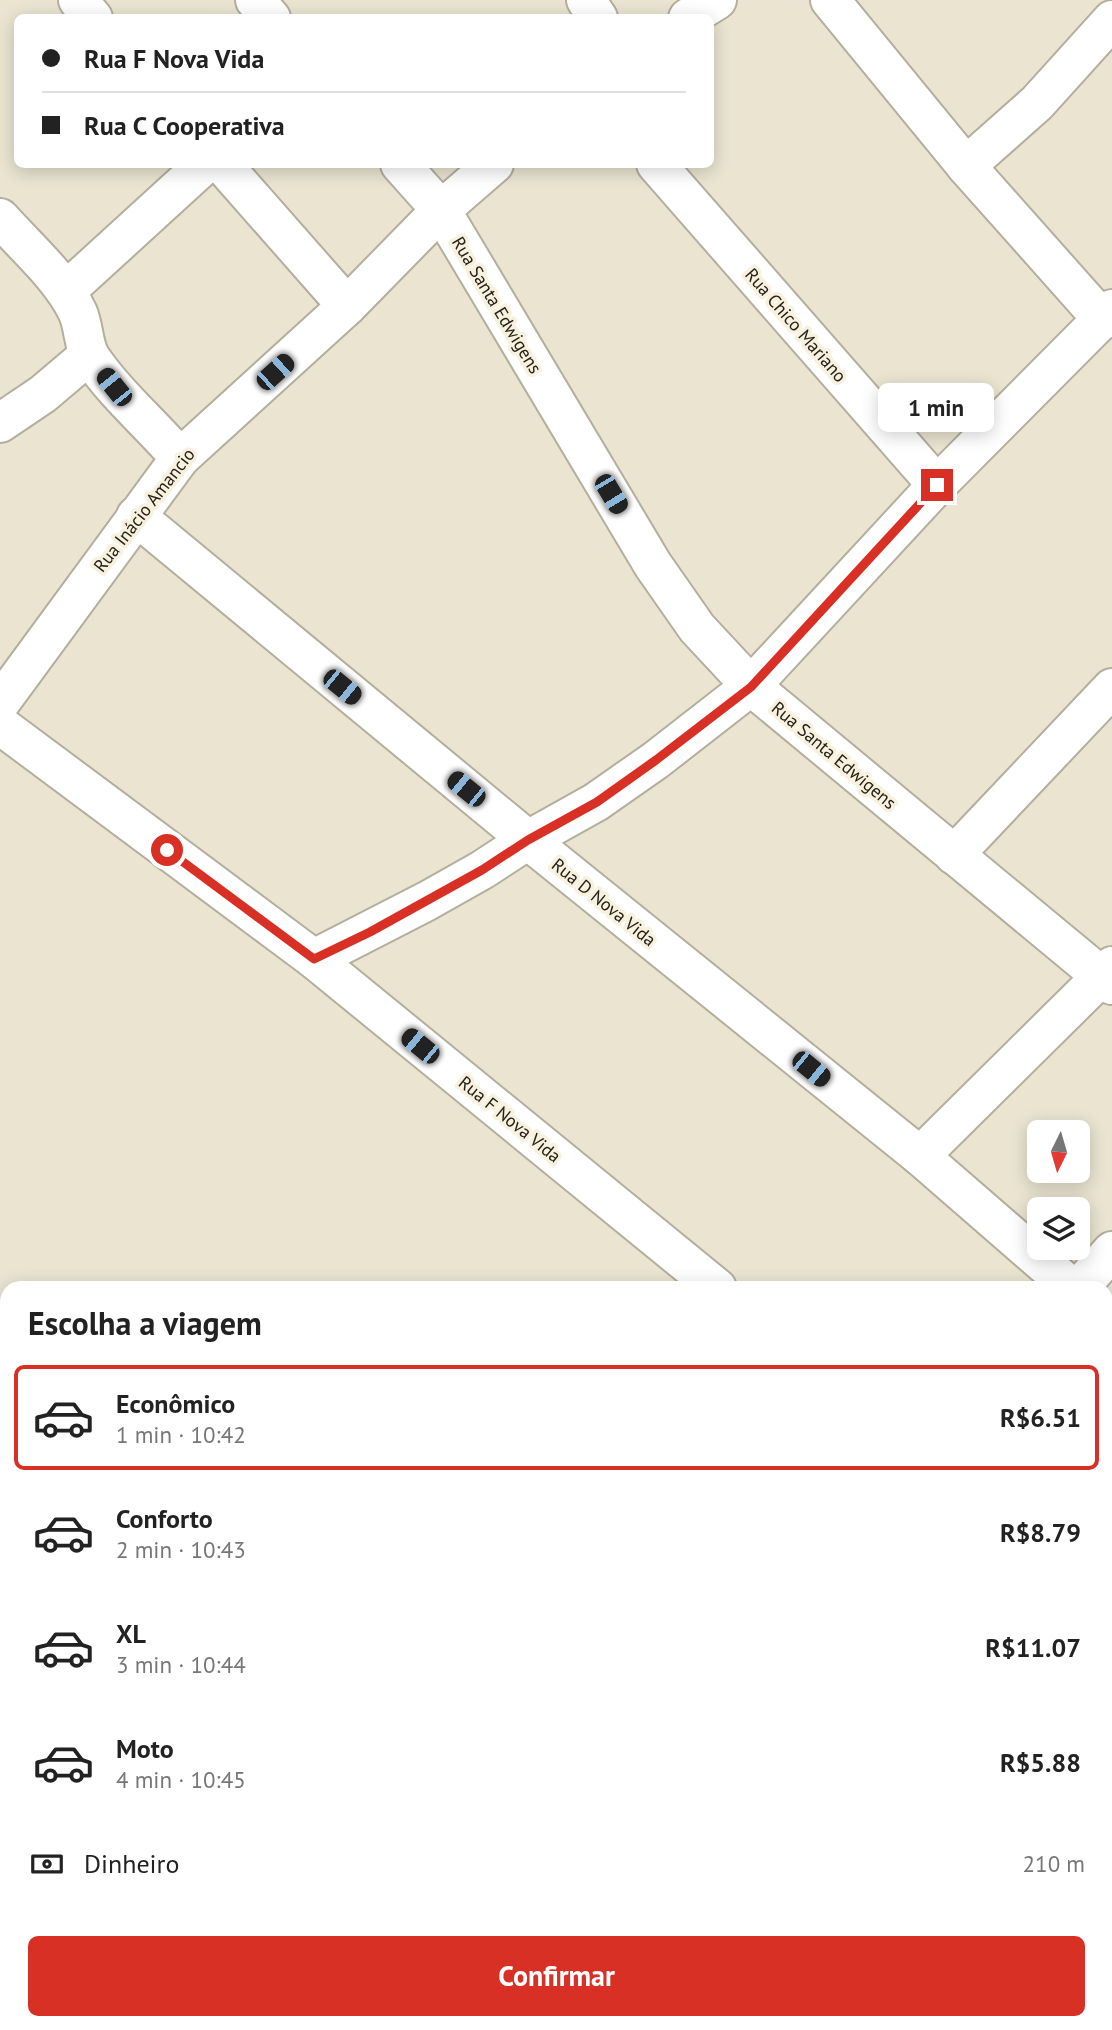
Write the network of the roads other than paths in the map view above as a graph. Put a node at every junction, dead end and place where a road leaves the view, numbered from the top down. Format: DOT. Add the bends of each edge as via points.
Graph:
graph roads {
  1 [pos="78,0"];
  2 [pos="256,0"];
  3 [pos="717,0"];
  4 [pos="830,0"];
  5 [pos="90,14"];
  6 [pos="268,14"];
  7 [pos="694,14"];
  8 [pos="1112,20"];
  9 [pos="966,166"];
  10 [pos="201,168"];
  11 [pos="226,168"];
  12 [pos="403,168"];
  13 [pos="489,168"];
  14 [pos="660,168"];
  15 [pos="440,211"];
  16 [pos="0,218"];
  17 [pos="66,292"];
  18 [pos="347,306"];
  19 [pos="1107,314"];
  20 [pos="89,355"];
  21 [pos="0,423"];
  22 [pos="180,458"];
  23 [pos="937,485"];
  24 [pos="136,516"];
  25 [pos="751,687"];
  26 [pos="1112,688"];
  27 [pos="0,703"];
  28 [pos="0,725"];
  29 [pos="528,840"];
  30 [pos="954,855"];
  31 [pos="314,959"];
  32 [pos="1109,976"];
  33 [pos="920,1156"];
  34 [pos="1112,1251"];
  35 [pos="708,1281"];
  36 [pos="1064,1281"];
  37 [pos="1085,1281"];
  1 -- 5 [label="street"];
  2 -- 6 [label="street"];
  3 -- 7 [label="street"];
  4 -- 9 [label="street"];
  8 -- 9 [label="street" via="1037,103"];
  9 -- 19 [label="street"];
  10 -- 17 [label="street"];
  11 -- 18 [label="street"];
  12 -- 15 [label="street, Rua Santa Edwigens"];
  13 -- 15 [label="street, Rua Inácio Amancio"];
  14 -- 23 [label="street, Rua Chico Mariano"];
  15 -- 18 [label="street, Rua Inácio Amancio"];
  15 -- 25 [label="street, Rua Santa Edwigens" via="653,565 697,628"];
  16 -- 17 [label="street"];
  17 -- 20 [label="street" via="78,314"];
  18 -- 22 [label="street, Rua Inácio Amancio"];
  19 -- 23 [label="street"];
  20 -- 21 [label="street"];
  20 -- 22 [label="street" via="125,402"];
  22 -- 24 [label="street, Rua Inácio Amancio"];
  23 -- 25 [label="street"];
  24 -- 27 [label="street, Rua Inácio Amancio"];
  24 -- 29 [label="street, Rua D Nova Vida"];
  25 -- 29 [label="street" via="597,802"];
  25 -- 30 [label="street, Rua Santa Edwigens"];
  26 -- 30 [label="street"];
  28 -- 31 [label="street, Rua F Nova Vida"];
  29 -- 31 [label="street" via="427,901"];
  29 -- 33 [label="street, Rua D Nova Vida"];
  30 -- 32 [label="street, Rua Santa Edwigens"];
  31 -- 35 [label="street, Rua F Nova Vida"];
  32 -- 33 [label="street"];
  33 -- 36 [label="street, Rua D Nova Vida"];
  34 -- 37 [label="street"];
}
